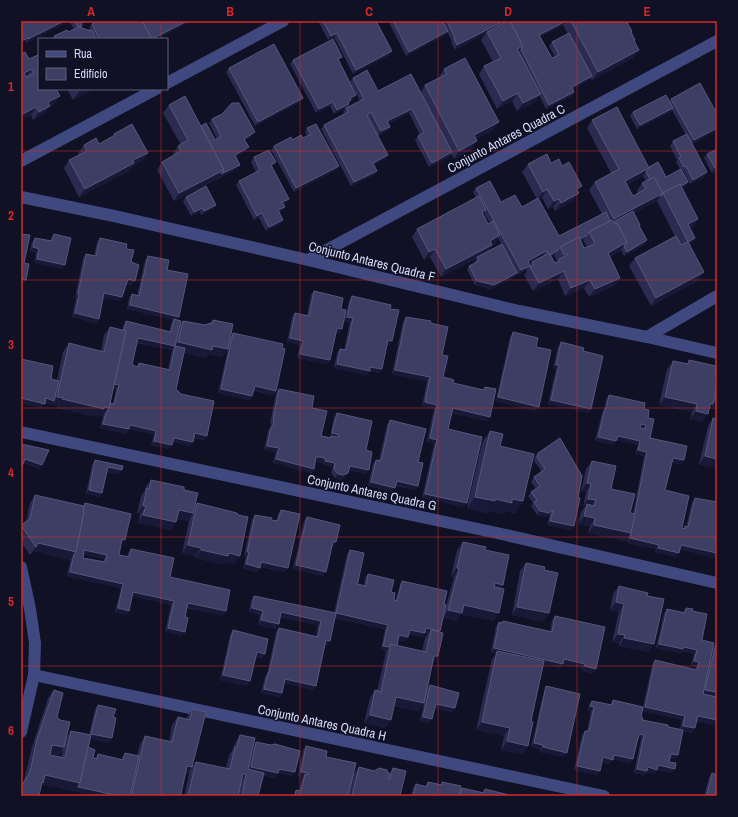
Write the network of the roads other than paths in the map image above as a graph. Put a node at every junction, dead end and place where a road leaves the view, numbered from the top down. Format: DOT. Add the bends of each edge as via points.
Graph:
graph roads {
  1 [pos="283,21"];
  2 [pos="717,41"];
  3 [pos="168,82"];
  4 [pos="154,90"];
  5 [pos="21,161"];
  6 [pos="21,197"];
  7 [pos="308,260"];
  8 [pos="717,296"];
  9 [pos="647,337"];
  10 [pos="717,353"];
  11 [pos="21,432"];
  12 [pos="21,567"];
  13 [pos="717,583"];
  14 [pos="34,675"];
  15 [pos="21,732"];
  16 [pos="604,796"];
  1 -- 3 [label="street"];
  2 -- 7 [label="street, Conjunto Antares Quadra C"];
  4 -- 5 [label="street"];
  6 -- 7 [label="street, Conjunto Antares Quadra F"];
  7 -- 9 [label="street, Conjunto Antares Quadra F" via="519,311"];
  8 -- 9 [label="street"];
  9 -- 10 [label="street, Conjunto Antares Quadra F"];
  11 -- 13 [label="street, Conjunto Antares Quadra G"];
  12 -- 14 [label="street" via="35,643"];
  14 -- 15 [label="street"];
  14 -- 16 [label="street, Conjunto Antares Quadra H"];
}
